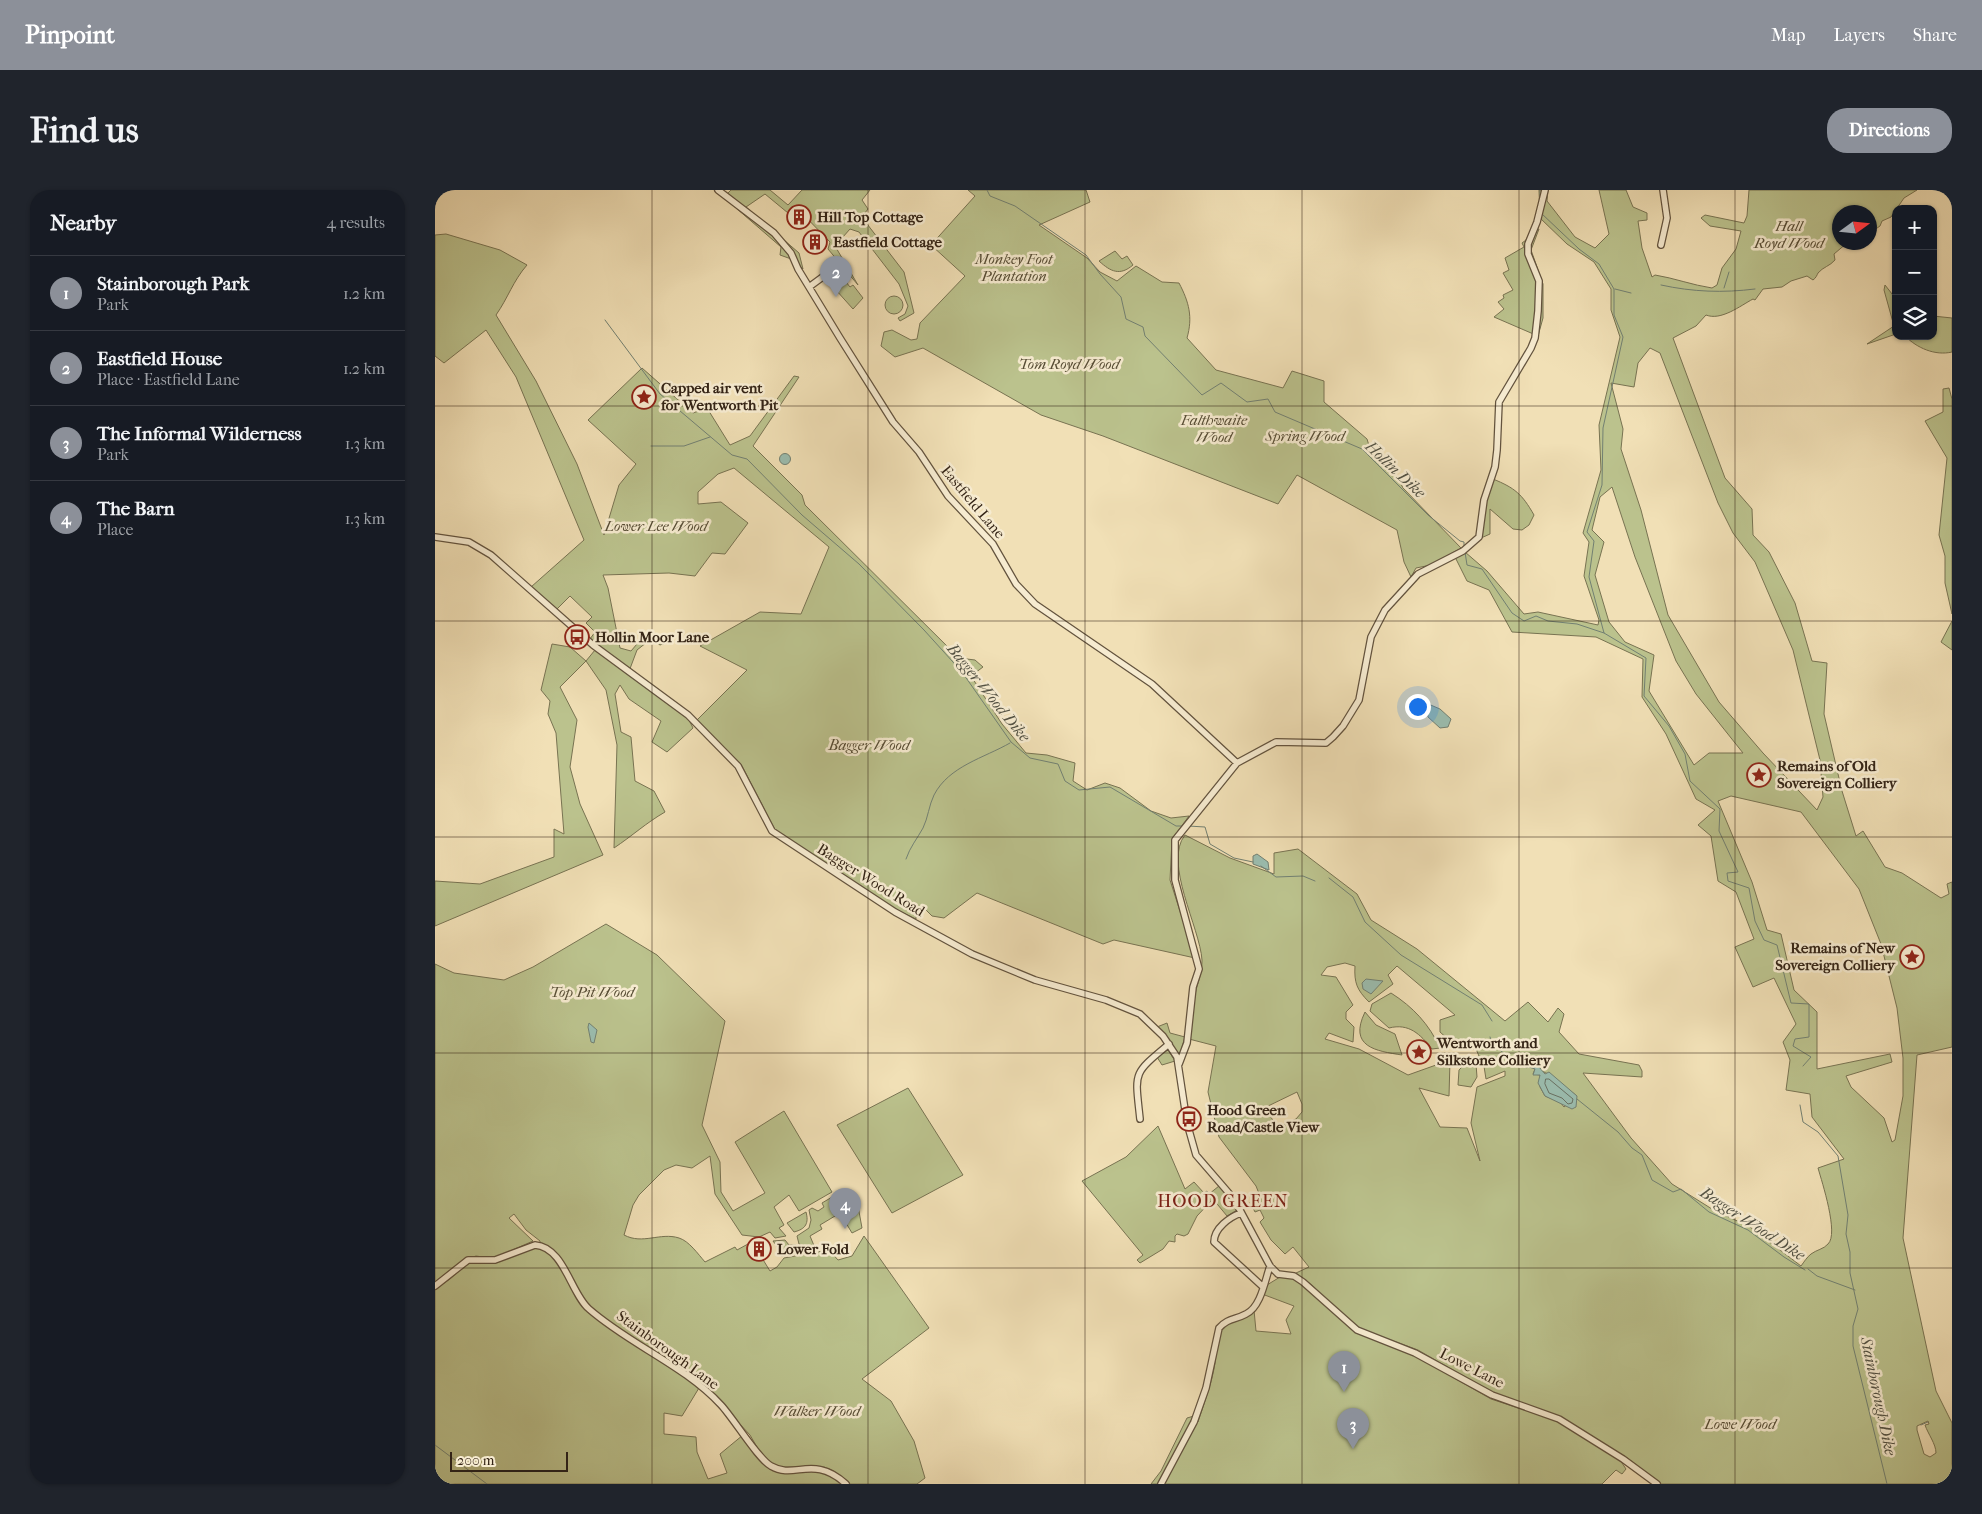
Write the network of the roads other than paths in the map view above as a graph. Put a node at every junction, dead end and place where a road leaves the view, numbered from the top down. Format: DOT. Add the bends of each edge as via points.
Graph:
graph roads {
  1 [pos="718,190"];
  2 [pos="1545,190"];
  3 [pos="1663,190"];
  4 [pos="1661,245"];
  5 [pos="824,276"];
  6 [pos="809,287"];
  7 [pos="435,537"];
  8 [pos="1237,763"];
  9 [pos="1169,1044"];
  10 [pos="1179,1064"];
  11 [pos="1141,1119"];
  12 [pos="1241,1213"];
  13 [pos="1270,1266"];
  14 [pos="1277,1274"];
  15 [pos="1263,1283"];
  16 [pos="435,1286"];
  17 [pos="845,1484"];
  18 [pos="1161,1484"];
  19 [pos="1657,1484"];
  1 -- 6 [label="street, Eastfield Lane" via="774,233 791,253"];
  2 -- 8 [label="street" via="1528,244 1528,254 1539,281 1535,338 1499,402 1495,467 1484,500 1479,537 1465,549 1418,574 1385,610 1371,637 1359,700 1343,726 1326,743 1276,742"];
  3 -- 4 [label="street" via="1667,218"];
  5 -- 6 [label="street"];
  6 -- 8 [label="street, Eastfield Lane" via="893,422 919,452 944,491 993,544 1016,584 1035,604 1152,684"];
  7 -- 9 [label="street, Bagger Wood Road" via="461,540 484,551 593,645 689,715 738,766 772,831 895,912 972,954 1035,980 1133,1010"];
  8 -- 10 [label="street" via="1175,840 1175,880 1199,969 1193,987 1187,1043"];
  9 -- 10 [label="street"];
  9 -- 11 [label="street" via="1139,1071 1137,1086"];
  10 -- 12 [label="street" via="1187,1123 1196,1155 1234,1199"];
  12 -- 13 [label="street"];
  12 -- 15 [label="street" via="1229,1218 1215,1235 1215,1242"];
  13 -- 14 [label="street"];
  13 -- 15 [label="street"];
  14 -- 15 [label="street"];
  14 -- 19 [label="street, Lowe Lane" via="1294,1276 1303,1282 1357,1330 1415,1353 1492,1395 1559,1418"];
  15 -- 18 [label="street" via="1255,1307 1219,1328 1206,1388 1194,1422"];
  16 -- 17 [label="street, Stainborough Lane" via="468,1260 495,1260 535,1245 548,1248 588,1308 695,1382 721,1405 770,1466 826,1470"];
}
